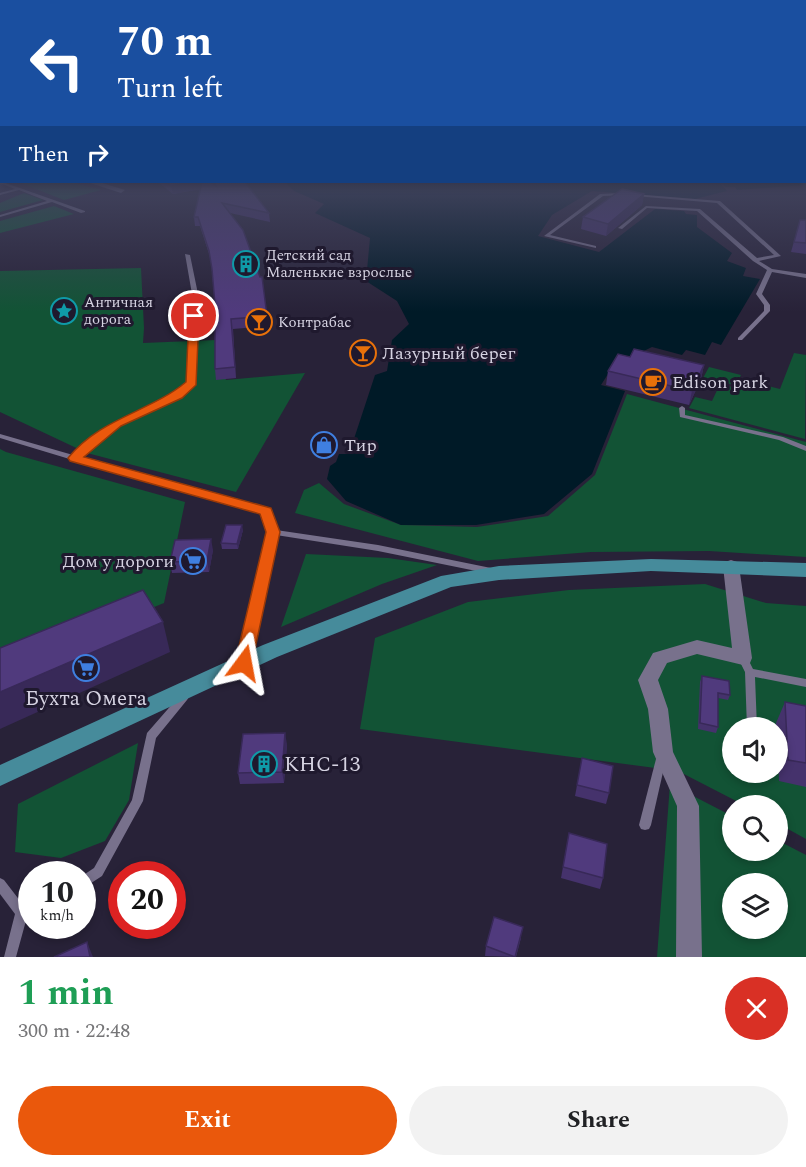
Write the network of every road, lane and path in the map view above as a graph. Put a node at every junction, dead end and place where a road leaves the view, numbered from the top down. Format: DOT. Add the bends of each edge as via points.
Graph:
graph roads {
  1 [pos="564,223"];
  2 [pos="627,223"];
  3 [pos="712,223"];
  4 [pos="741,223"];
  5 [pos="620,228"];
  6 [pos="594,247"];
  7 [pos="187,255"];
  8 [pos="755,260"];
  9 [pos="770,270"];
  10 [pos="806,276"];
  11 [pos="740,339"];
  12 [pos="682,408"];
  13 [pos="0,436"];
  14 [pos="806,449"];
  15 [pos="74,458"];
  16 [pos="273,532"];
  17 [pos="731,566"];
  18 [pos="806,570"];
  19 [pos="499,573"];
  20 [pos="244,663"];
  21 [pos="746,665"];
  22 [pos="806,683"];
  23 [pos="188,691"];
  24 [pos="751,717"];
  25 [pos="663,752"];
  26 [pos="0,776"];
  27 [pos="645,825"];
  28 [pos="96,873"];
  29 [pos="0,884"];
  30 [pos="18,902"];
  31 [pos="18,935"];
  32 [pos="10,957"];
  33 [pos="689,957"];
  1 -- 6 [label="lane" via="546,236"];
  2 -- 5 [label="lane"];
  3 -- 8 [label="lane"];
  4 -- 8 [label="lane" via="778,256"];
  7 -- 15 [label="lane" via="195,294 192,383 177,395 117,424"];
  8 -- 9 [label="lane"];
  9 -- 10 [label="lane"];
  9 -- 11 [label="lane" via="759,294 767,311"];
  12 -- 14 [label="lane" via="682,416 781,438"];
  13 -- 15 [label="lane"];
  15 -- 16 [label="lane" via="266,512"];
  16 -- 19 [label="lane"];
  16 -- 20 [label="lane"];
  17 -- 18 [label="main road"];
  17 -- 19 [label="main road" via="651,565"];
  17 -- 21 [label="street"];
  19 -- 20 [label="main road" via="448,581"];
  20 -- 23 [label="main road"];
  21 -- 22 [label="lane"];
  21 -- 24 [label="lane"];
  21 -- 25 [label="street" via="697,647 660,658 648,680 658,709"];
  23 -- 26 [label="main road"];
  23 -- 28 [label="lane" via="151,736 137,801"];
  25 -- 27 [label="lane"];
  25 -- 33 [label="street" via="688,807"];
  29 -- 30 [label="lane"];
  31 -- 32 [label="lane"];
}
